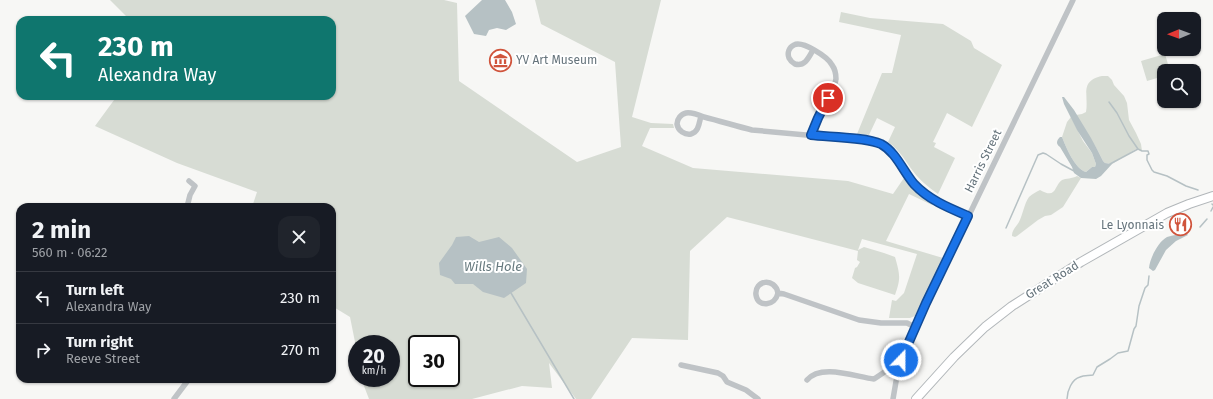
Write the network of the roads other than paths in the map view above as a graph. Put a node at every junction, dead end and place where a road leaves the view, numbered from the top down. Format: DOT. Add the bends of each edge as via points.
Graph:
graph roads {
  1 [pos="1073,0"];
  2 [pos="813,50"];
  3 [pos="701,116"];
  4 [pos="811,135"];
  5 [pos="189,181"];
  6 [pos="1213,196"];
  7 [pos="188,203"];
  8 [pos="968,216"];
  9 [pos="778,293"];
  10 [pos="915,327"];
  11 [pos="681,365"];
  12 [pos="898,370"];
  13 [pos="807,380"];
  14 [pos="186,383"];
  15 [pos="174,399"];
  16 [pos="758,399"];
  17 [pos="892,399"];
  18 [pos="916,399"];
  1 -- 8 [label="street, Harris Street"];
  2 -- 2 [label="street" via="797,43 792,45 788,55 791,61 800,64 806,61"];
  2 -- 4 [label="street" via="831,63 836,77"];
  3 -- 3 [label="street" via="688,113 682,115 677,123 679,129 684,134 693,133 698,128"];
  3 -- 4 [label="street" via="752,130"];
  4 -- 8 [label="street" via="876,142 882,145 891,152 925,194"];
  5 -- 7 [label="street" via="195,186"];
  6 -- 18 [label="main road, Great Road" via="1167,213 1081,262 1012,306 985,327 954,357"];
  8 -- 10 [label="street, Harris Street"];
  9 -- 10 [label="street" via="860,320"];
  10 -- 12 [label="street, Harris Street"];
  11 -- 16 [label="street" via="718,373 727,382 746,390"];
  12 -- 13 [label="street" via="886,371 874,379 851,374 817,372"];
  12 -- 17 [label="street, Harris Street"];
  14 -- 15 [label="street"];
}
